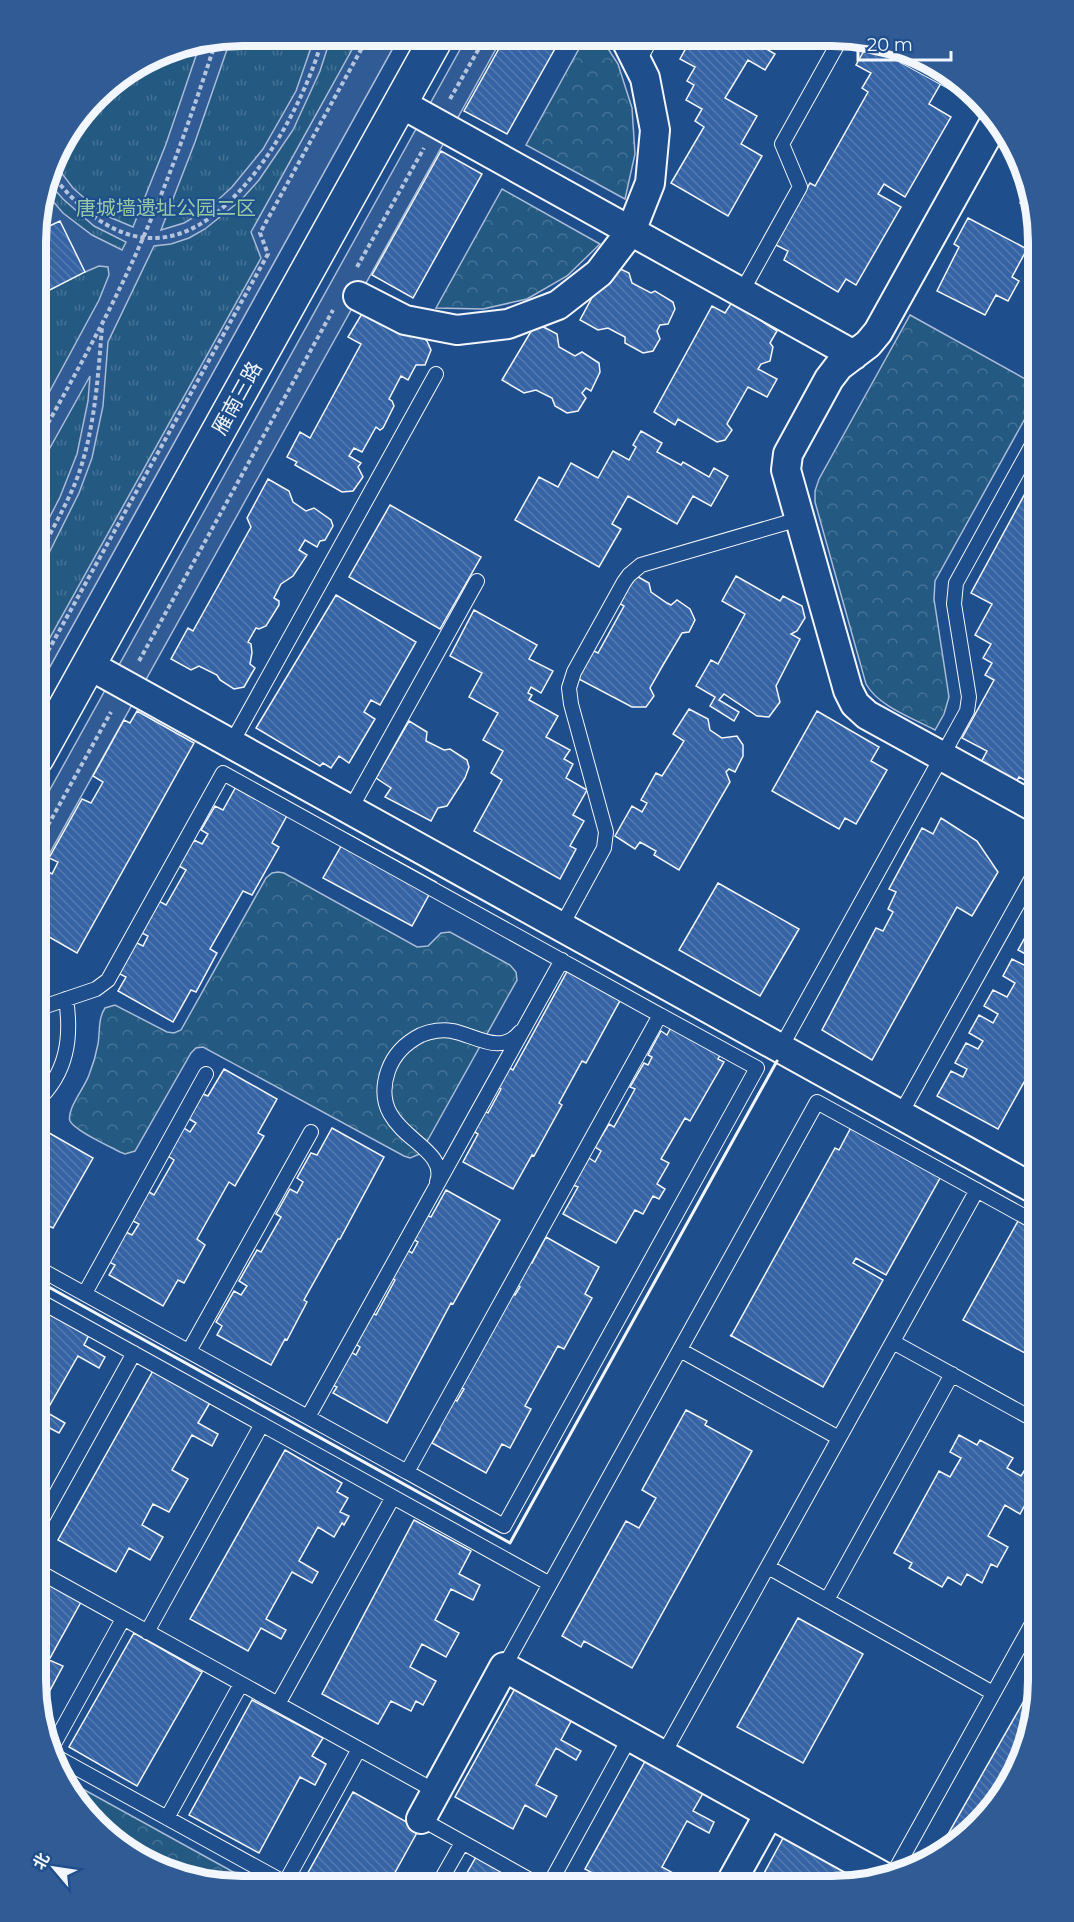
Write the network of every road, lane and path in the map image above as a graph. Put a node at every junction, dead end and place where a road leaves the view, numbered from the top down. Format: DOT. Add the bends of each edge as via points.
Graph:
graph roads {
  1 [pos="638,46"];
  2 [pos="836,46"];
  3 [pos="320,47"];
  4 [pos="363,47"];
  5 [pos="432,47"];
  6 [pos="480,47"];
  7 [pos="213,49"];
  8 [pos="400,104"];
  9 [pos="437,124"];
  10 [pos="991,129"];
  11 [pos="57,180"];
  12 [pos="631,231"];
  13 [pos="143,238"];
  14 [pos="351,289"];
  15 [pos="741,293"];
  16 [pos="102,323"];
  17 [pos="854,355"];
  18 [pos="436,374"];
  19 [pos="46,428"];
  20 [pos="1028,463"];
  21 [pos="799,519"];
  22 [pos="46,542"];
  23 [pos="477,581"];
  24 [pos="46,655"];
  25 [pos="89,665"];
  26 [pos="126,685"];
  27 [pos="46,742"];
  28 [pos="231,744"];
  29 [pos="942,756"];
  30 [pos="1028,803"];
  31 [pos="350,810"];
  32 [pos="46,829"];
  33 [pos="1028,886"];
  34 [pos="561,927"];
  35 [pos="562,960"];
  36 [pos="66,999"];
  37 [pos="46,1006"];
  38 [pos="660,1015"];
  39 [pos="526,1023"];
  40 [pos="780,1048"];
  41 [pos="206,1074"];
  42 [pos="46,1092"];
  43 [pos="900,1115"];
  44 [pos="311,1132"];
  45 [pos="1027,1180"];
  46 [pos="435,1188"];
  47 [pos="977,1190"];
  48 [pos="1027,1218"];
  49 [pos="46,1272"];
  50 [pos="85,1293"];
  51 [pos="46,1305"];
  52 [pos="893,1342"];
  53 [pos="680,1350"];
  54 [pos="189,1351"];
  55 [pos="134,1353"];
  56 [pos="952,1374"];
  57 [pos="1027,1416"];
  58 [pos="308,1417"];
  59 [pos="262,1424"];
  60 [pos="839,1438"];
  61 [pos="407,1472"];
  62 [pos="393,1497"];
  63 [pos="46,1512"];
  64 [pos="768,1567"];
  65 [pos="46,1576"];
  66 [pos="550,1584"];
  67 [pos="827,1600"];
  68 [pos="123,1619"];
  69 [pos="147,1632"];
  70 [pos="1027,1632"];
  71 [pos="504,1667"];
  72 [pos="241,1684"];
  73 [pos="993,1693"];
  74 [pos="278,1704"];
  75 [pos="630,1737"];
  76 [pos="56,1740"];
  77 [pos="359,1749"];
  78 [pos="663,1755"];
  79 [pos="65,1760"];
  80 [pos="435,1791"];
  81 [pos="769,1814"];
  82 [pos="167,1818"];
  83 [pos="420,1820"];
  84 [pos="462,1843"];
  85 [pos="899,1863"];
  86 [pos="873,1871"];
  87 [pos="272,1876"];
  88 [pos="290,1876"];
  89 [pos="443,1876"];
  90 [pos="522,1876"];
  91 [pos="554,1876"];
  92 [pos="735,1876"];
  1 -- 12 [label="street" via="654,130 650,183"];
  2 -- 15 [label="lane" via="782,144 800,187"];
  3 -- 13 [label="path" via="293,115 251,178 200,224 168,237"];
  4 -- 24 [label="path" via="260,232 268,254"];
  5 -- 8 [label="street, 雁南三路"];
  6 -- 9 [label="path"];
  7 -- 13 [label="path"];
  8 -- 9 [label="street"];
  8 -- 25 [label="street, 雁南三路"];
  9 -- 12 [label="street"];
  9 -- 14 [label="path"];
  10 -- 17 [label="street" via="878,332"];
  11 -- 13 [label="path" via="97,219"];
  12 -- 14 [label="street" via="600,273 558,305 508,324 457,330 405,320"];
  12 -- 15 [label="street"];
  13 -- 16 [label="path"];
  14 -- 26 [label="path"];
  15 -- 17 [label="street"];
  16 -- 19 [label="path"];
  16 -- 22 [label="path" via="95,405 86,451"];
  17 -- 21 [label="street" via="829,379 788,454 786,470"];
  18 -- 28 [label="lane"];
  20 -- 29 [label="lane" via="956,583 954,604 969,697 964,717"];
  21 -- 29 [label="street" via="850,698 867,715"];
  21 -- 34 [label="lane" via="641,565 624,582 569,688 606,832 604,848"];
  23 -- 31 [label="lane"];
  25 -- 26 [label="street"];
  25 -- 27 [label="street, 雁南三路"];
  26 -- 28 [label="street"];
  26 -- 32 [label="path"];
  28 -- 31 [label="street"];
  29 -- 30 [label="street"];
  29 -- 40 [label="lane"];
  31 -- 34 [label="street"];
  33 -- 43 [label="lane"];
  34 -- 40 [label="street"];
  35 -- 36 [label="lane" via="223,772 108,980 96,990"];
  35 -- 38 [label="lane"];
  35 -- 39 [label="lane"];
  36 -- 37 [label="lane"];
  36 -- 42 [label="lane" via="70,1024 67,1049 59,1073"];
  38 -- 61 [label="lane"];
  38 -- 61 [label="lane" via="757,1068 504,1526"];
  39 -- 46 [label="lane"];
  39 -- 46 [label="lane" via="516,1037 504,1044 489,1044 450,1030 428,1032 408,1042 392,1060 384,1082 386,1104 396,1125 429,1151 437,1163"];
  40 -- 43 [label="street"];
  41 -- 50 [label="lane"];
  43 -- 45 [label="street"];
  44 -- 54 [label="lane"];
  46 -- 58 [label="lane"];
  47 -- 48 [label="lane"];
  47 -- 52 [label="lane"];
  47 -- 53 [label="lane" via="817,1102"];
  49 -- 50 [label="lane"];
  50 -- 54 [label="lane"];
  51 -- 55 [label="lane"];
  52 -- 56 [label="lane"];
  52 -- 60 [label="lane"];
  53 -- 60 [label="lane"];
  53 -- 66 [label="lane"];
  54 -- 58 [label="lane"];
  55 -- 59 [label="lane"];
  55 -- 63 [label="lane"];
  56 -- 57 [label="lane"];
  56 -- 67 [label="lane"];
  58 -- 61 [label="lane"];
  59 -- 62 [label="lane"];
  59 -- 69 [label="lane"];
  60 -- 64 [label="lane"];
  62 -- 66 [label="lane"];
  62 -- 74 [label="lane"];
  64 -- 67 [label="lane"];
  64 -- 78 [label="lane"];
  65 -- 68 [label="lane"];
  66 -- 71 [label="lane"];
  67 -- 73 [label="lane"];
  68 -- 69 [label="lane"];
  68 -- 76 [label="lane"];
  69 -- 72 [label="lane"];
  70 -- 73 [label="lane"];
  71 -- 75 [label="street"];
  71 -- 80 [label="street"];
  72 -- 74 [label="lane"];
  72 -- 82 [label="lane"];
  73 -- 85 [label="lane"];
  74 -- 77 [label="lane"];
  75 -- 78 [label="street"];
  75 -- 91 [label="lane"];
  77 -- 80 [label="lane"];
  77 -- 88 [label="lane"];
  78 -- 81 [label="street"];
  79 -- 82 [label="lane"];
  80 -- 83 [label="street"];
  81 -- 86 [label="street"];
  81 -- 92 [label="street"];
  82 -- 87 [label="lane"];
  83 -- 84 [label="lane"];
  84 -- 89 [label="lane"];
  84 -- 90 [label="lane"];
}
